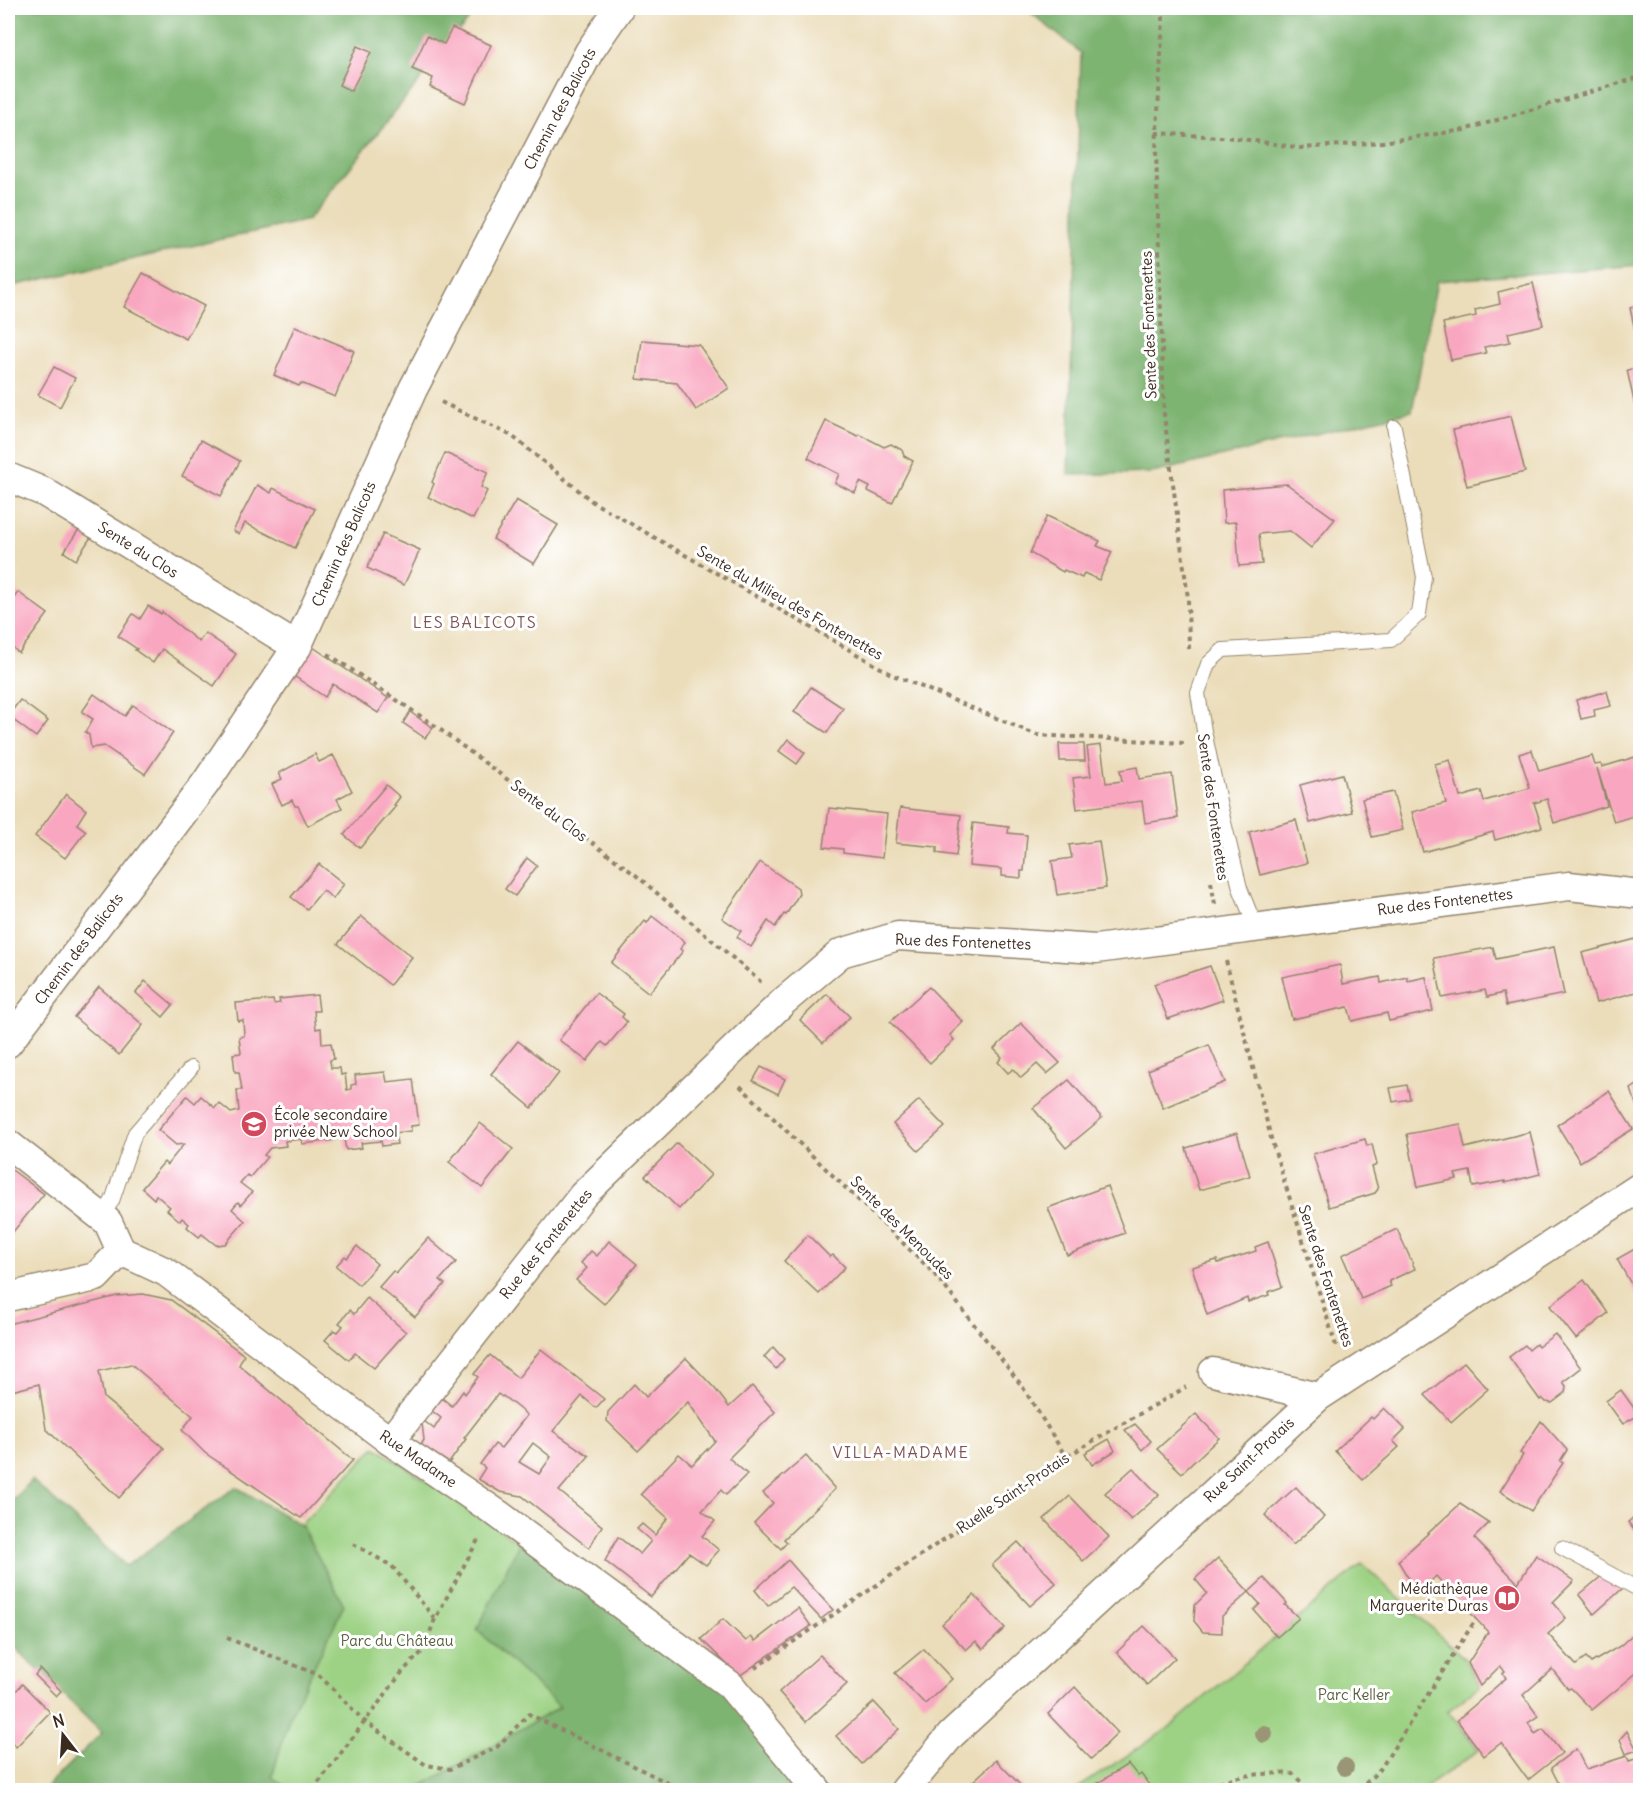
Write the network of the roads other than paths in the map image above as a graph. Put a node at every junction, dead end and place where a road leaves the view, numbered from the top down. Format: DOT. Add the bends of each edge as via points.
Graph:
graph roads {
  1 [pos="619,8"];
  2 [pos="1394,427"];
  3 [pos="8,477"];
  4 [pos="299,642"];
  5 [pos="1641,894"];
  6 [pos="1255,926"];
  7 [pos="8,1043"];
  8 [pos="191,1068"];
  9 [pos="8,1144"];
  10 [pos="1641,1187"];
  11 [pos="101,1217"];
  12 [pos="121,1251"];
  13 [pos="8,1297"];
  14 [pos="1213,1372"];
  15 [pos="1318,1397"];
  16 [pos="390,1441"];
  17 [pos="1562,1548"];
  18 [pos="1641,1590"];
  19 [pos="817,1791"];
  20 [pos="905,1791"];
  1 -- 4 [label="street, Chemin des Balicots" via="589,52 413,389"];
  2 -- 6 [label="lane" via="1424,577 1419,615 1391,640 1223,650 1208,664 1198,693 1203,731 1240,888"];
  3 -- 4 [label="street, Sente du Clos" via="44,492"];
  4 -- 7 [label="street, Chemin des Balicots" via="205,784"];
  5 -- 6 [label="street, Rue des Fontenettes" via="1569,886"];
  6 -- 16 [label="street, Rue des Fontenettes" via="1096,949 897,936 841,953 784,1001 583,1195"];
  8 -- 11 [label="lane" via="135,1133 112,1201"];
  9 -- 11 [label="street"];
  10 -- 15 [label="street, Rue Saint-Protais"];
  11 -- 12 [label="street" via="108,1221"];
  12 -- 13 [label="street" via="96,1276"];
  12 -- 16 [label="street, Rue Madame" via="166,1272"];
  14 -- 15 [label="street"];
  15 -- 20 [label="street, Rue Saint-Protais" via="951,1735"];
  16 -- 19 [label="street, Rue Madame" via="495,1511 730,1685"];
  17 -- 18 [label="lane"];
}
